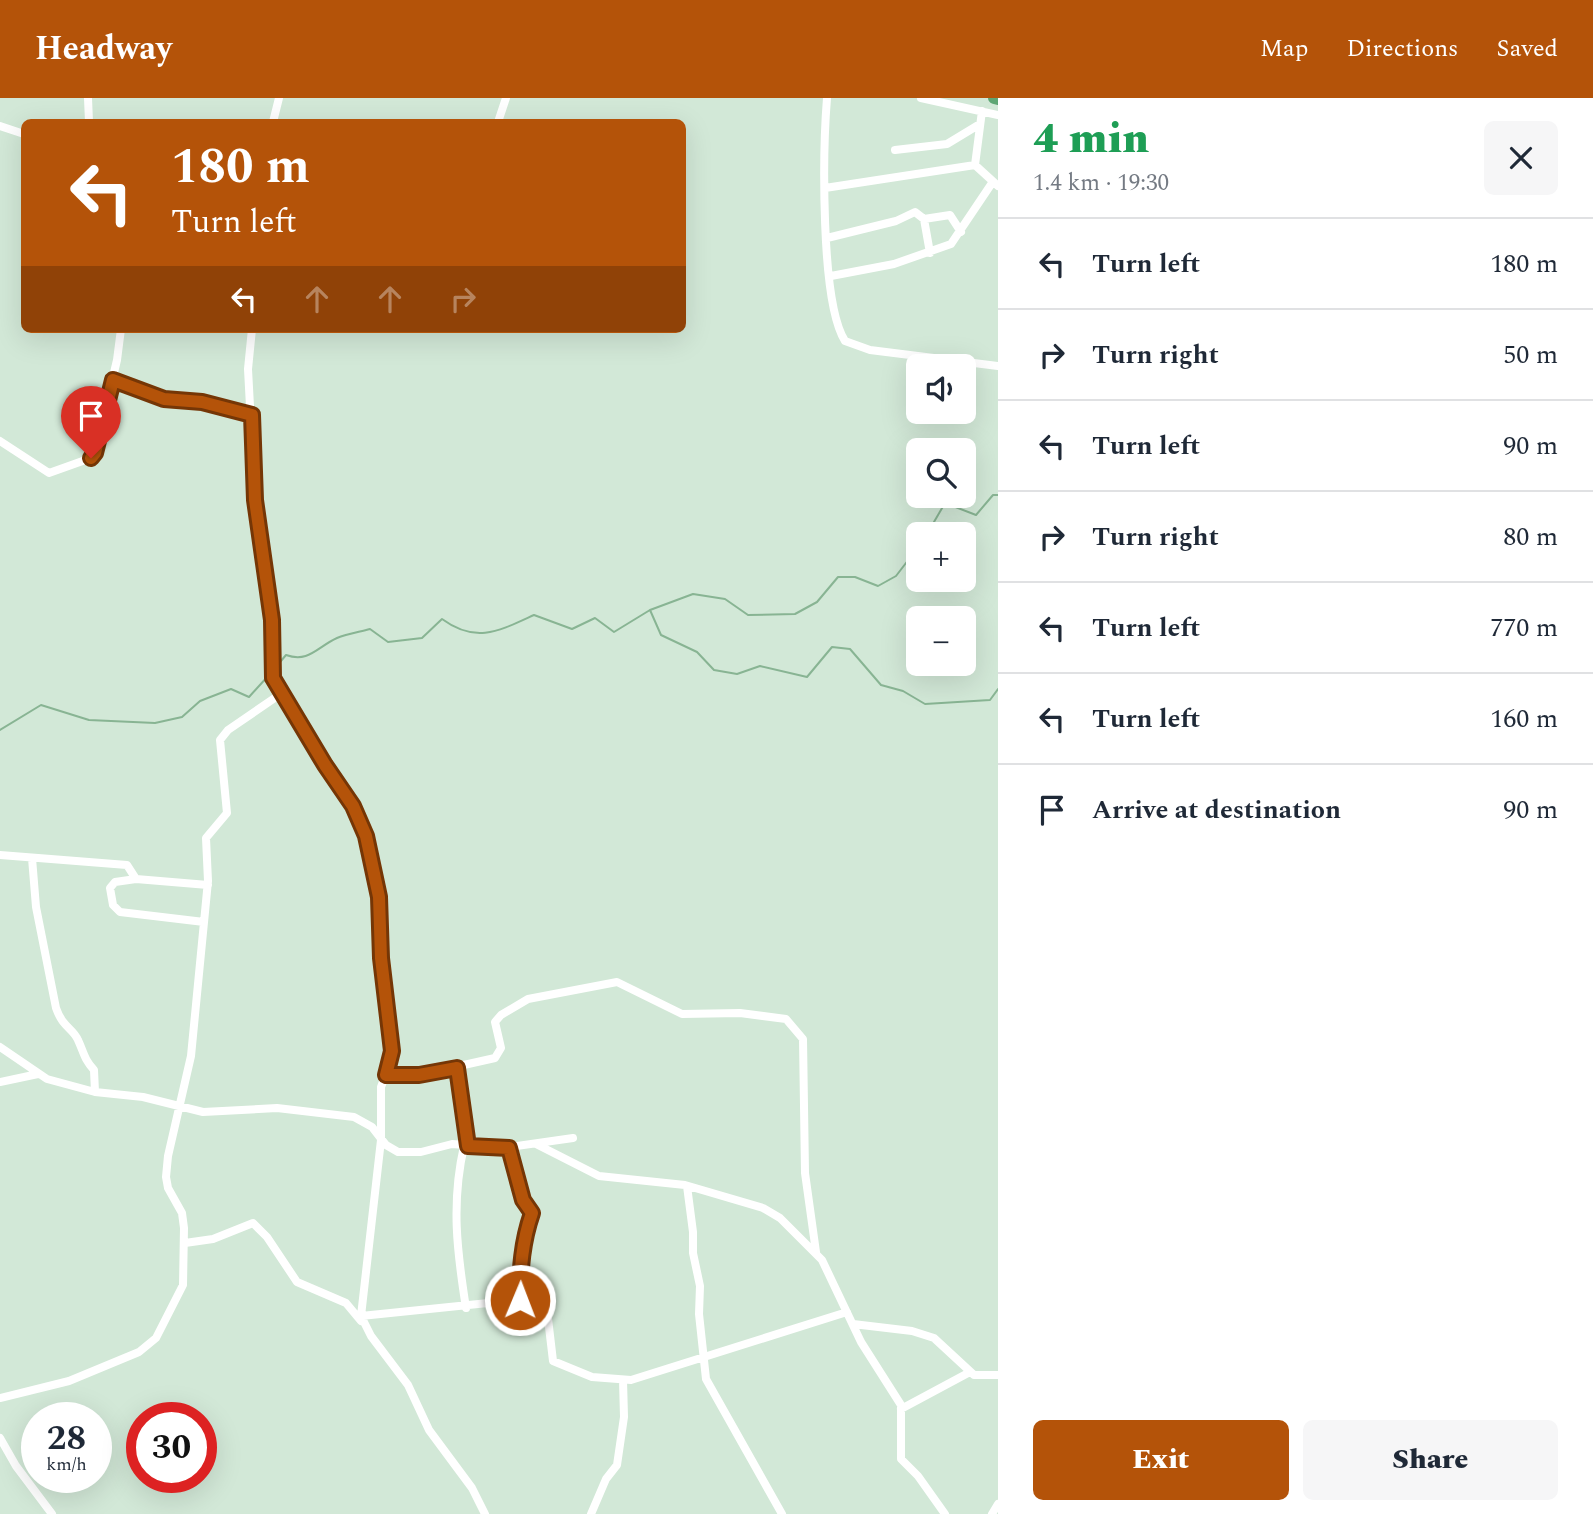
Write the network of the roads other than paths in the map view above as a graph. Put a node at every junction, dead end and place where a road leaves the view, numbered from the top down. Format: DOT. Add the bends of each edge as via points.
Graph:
graph roads {
  1 [pos="88,98"];
  2 [pos="279,98"];
  3 [pos="506,98"];
  4 [pos="827,98"];
  5 [pos="921,98"];
  6 [pos="982,111"];
  7 [pos="998,115"];
  8 [pos="89,119"];
  9 [pos="274,119"];
  10 [pos="499,119"];
  11 [pos="980,124"];
  12 [pos="0,126"];
  13 [pos="21,133"];
  14 [pos="895,150"];
  15 [pos="975,164"];
  16 [pos="995,185"];
  17 [pos="825,188"];
  18 [pos="924,219"];
  19 [pos="961,232"];
  20 [pos="827,237"];
  21 [pos="930,253"];
  22 [pos="831,276"];
  23 [pos="120,333"];
  24 [pos="252,333"];
  25 [pos="998,366"];
  26 [pos="113,380"];
  27 [pos="252,415"];
  28 [pos="0,442"];
  29 [pos="282,693"];
  30 [pos="0,855"];
  31 [pos="32,858"];
  32 [pos="136,879"];
  33 [pos="208,885"];
  34 [pos="204,922"];
  35 [pos="0,1047"];
  36 [pos="457,1068"];
  37 [pos="38,1074"];
  38 [pos="386,1075"];
  39 [pos="0,1082"];
  40 [pos="95,1092"];
  41 [pos="180,1106"];
  42 [pos="573,1138"];
  43 [pos="381,1140"];
  44 [pos="536,1144"];
  45 [pos="466,1146"];
  46 [pos="509,1148"];
  47 [pos="687,1186"];
  48 [pos="185,1243"];
  49 [pos="816,1252"];
  50 [pos="520,1300"];
  51 [pos="466,1308"];
  52 [pos="847,1312"];
  53 [pos="362,1316"];
  54 [pos="853,1324"];
  55 [pos="365,1326"];
  56 [pos="706,1356"];
  57 [pos="970,1372"];
  58 [pos="998,1375"];
  59 [pos="623,1380"];
  60 [pos="0,1398"];
  61 [pos="901,1409"];
  62 [pos="0,1438"];
  63 [pos="998,1504"];
  64 [pos="51,1514"];
  65 [pos="485,1514"];
  66 [pos="591,1514"];
  67 [pos="782,1514"];
  68 [pos="945,1514"];
  69 [pos="992,1514"];
  1 -- 8 [label="street"];
  2 -- 9 [label="street"];
  3 -- 10 [label="street"];
  4 -- 17 [label="street"];
  5 -- 6 [label="street"];
  6 -- 7 [label="street"];
  6 -- 11 [label="street"];
  11 -- 14 [label="street" via="947,144"];
  11 -- 15 [label="street"];
  12 -- 13 [label="street"];
  15 -- 16 [label="street"];
  15 -- 17 [label="street"];
  16 -- 19 [label="street"];
  17 -- 20 [label="street"];
  18 -- 19 [label="street" via="950,215"];
  18 -- 20 [label="street" via="910,213 896,221"];
  18 -- 21 [label="street"];
  19 -- 21 [label="street" via="951,244"];
  20 -- 22 [label="street"];
  21 -- 22 [label="street"];
  22 -- 25 [label="street" via="837,321 845,341 870,349"];
  23 -- 26 [label="street"];
  24 -- 27 [label="street" via="248,369"];
  26 -- 27 [label="street" via="164,399 202,402"];
  26 -- 28 [label="street" via="95,453 85,461 49,473"];
  27 -- 29 [label="street" via="255,500 272,620 272,672"];
  29 -- 33 [label="street" via="220,740 227,813 206,838"];
  29 -- 38 [label="street" via="353,806 366,836 379,897 392,1051"];
  30 -- 31 [label="street"];
  31 -- 32 [label="street" via="127,864"];
  31 -- 40 [label="street" via="36,907 56,1008 65,1028 77,1037 83,1059 94,1070"];
  32 -- 33 [label="street"];
  32 -- 34 [label="street" via="111,885 118,911"];
  33 -- 34 [label="street"];
  34 -- 41 [label="street" via="191,1056"];
  35 -- 37 [label="street"];
  36 -- 38 [label="street"];
  36 -- 45 [label="street"];
  36 -- 49 [label="street" via="498,1055 501,1044 495,1022 528,999 608,982 623,984 682,1014 740,1013 786,1019 803,1039 805,1173"];
  37 -- 39 [label="street"];
  37 -- 40 [label="street"];
  38 -- 43 [label="street" via="381,1087"];
  40 -- 41 [label="street"];
  41 -- 43 [label="street" via="215,1113 277,1108 354,1117 372,1127"];
  41 -- 48 [label="street" via="166,1177 182,1213"];
  42 -- 44 [label="street"];
  43 -- 45 [label="street" via="393,1150 407,1153 452,1144"];
  43 -- 53 [label="street"];
  44 -- 46 [label="street"];
  44 -- 47 [label="street" via="599,1176"];
  45 -- 46 [label="street"];
  45 -- 51 [label="street" via="458,1170 457,1263"];
  46 -- 50 [label="street" via="523,1200 532,1213 520,1259"];
  47 -- 49 [label="street" via="772,1212"];
  47 -- 56 [label="street"];
  48 -- 55 [label="street" via="213,1239 253,1223 297,1282 345,1303"];
  48 -- 60 [label="street" via="183,1285 149,1345 69,1381"];
  49 -- 52 [label="street"];
  50 -- 51 [label="street"];
  50 -- 59 [label="street" via="541,1301 547,1306 550,1358 556,1364 592,1377"];
  51 -- 53 [label="street"];
  52 -- 54 [label="street"];
  52 -- 56 [label="street"];
  53 -- 55 [label="street"];
  54 -- 57 [label="street" via="934,1338"];
  54 -- 61 [label="street"];
  55 -- 65 [label="street" via="402,1376 429,1430 468,1482"];
  56 -- 59 [label="street"];
  56 -- 67 [label="street" via="709,1386"];
  57 -- 58 [label="street"];
  57 -- 61 [label="street"];
  59 -- 66 [label="street" via="624,1417 617,1465"];
  61 -- 68 [label="street" via="901,1459"];
  62 -- 64 [label="street"];
  63 -- 69 [label="street"];
}
